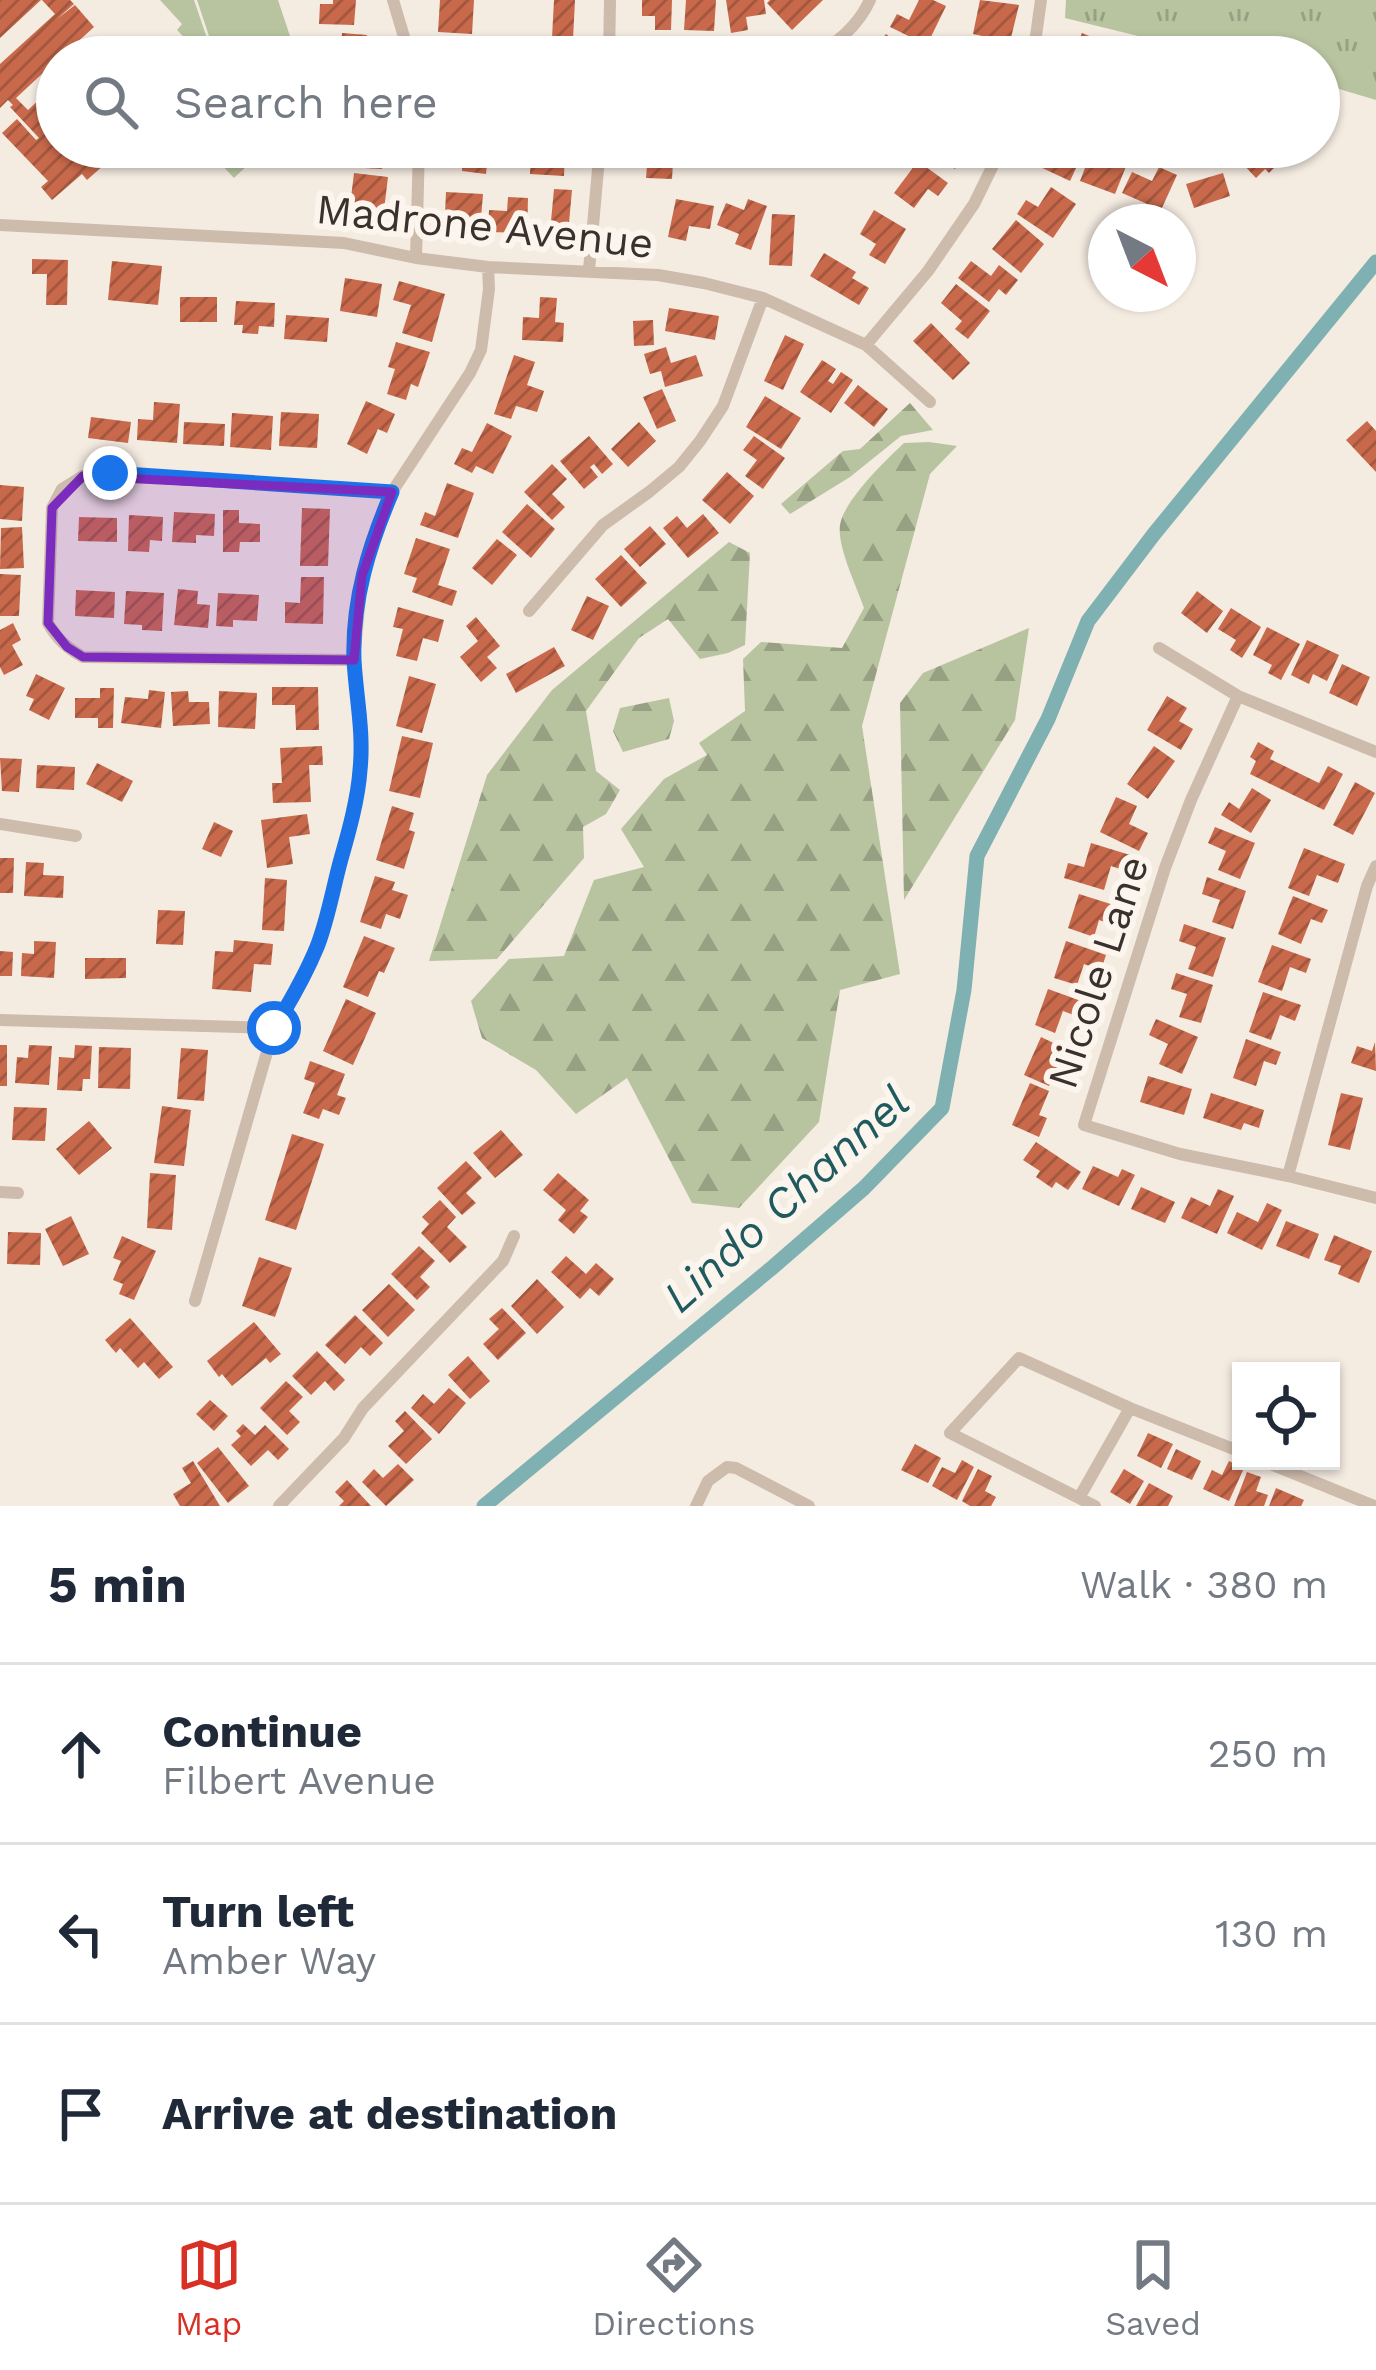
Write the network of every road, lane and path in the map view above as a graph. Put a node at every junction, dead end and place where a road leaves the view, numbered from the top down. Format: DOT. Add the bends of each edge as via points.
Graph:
graph roads {
  1 [pos="393,0"];
  2 [pos="610,0"];
  3 [pos="870,0"];
  4 [pos="1041,0"];
  5 [pos="405,36"];
  6 [pos="609,36"];
  7 [pos="843,36"];
  8 [pos="1036,36"];
  9 [pos="418,168"];
  10 [pos="598,168"];
  11 [pos="992,168"];
  12 [pos="0,225"];
  13 [pos="416,258"];
  14 [pos="488,267"];
  15 [pos="589,270"];
  16 [pos="763,298"];
  17 [pos="866,345"];
  18 [pos="930,403"];
  19 [pos="392,492"];
  20 [pos="529,611"];
  21 [pos="1159,648"];
  22 [pos="354,660"];
  23 [pos="1238,696"];
  24 [pos="1376,752"];
  25 [pos="0,824"];
  26 [pos="76,836"];
  27 [pos="1376,866"];
  28 [pos="0,1020"];
  29 [pos="274,1028"];
  30 [pos="1288,1176"];
  31 [pos="0,1192"];
  32 [pos="18,1193"];
  33 [pos="1376,1198"];
  34 [pos="514,1236"];
  35 [pos="195,1301"];
  36 [pos="1130,1408"];
  37 [pos="1232,1448"];
  38 [pos="1285,1470"];
  39 [pos="1079,1498"];
  40 [pos="279,1506"];
  41 [pos="696,1506"];
  42 [pos="809,1506"];
  43 [pos="1095,1506"];
  44 [pos="1374,1506"];
  1 -- 5 [label="street"];
  2 -- 6 [label="street"];
  3 -- 7 [label="street"];
  4 -- 8 [label="street"];
  9 -- 13 [label="street"];
  10 -- 15 [label="street"];
  11 -- 17 [label="street" via="928,272"];
  12 -- 13 [label="street, Madrone Avenue" via="344,243"];
  13 -- 14 [label="street, Madrone Avenue"];
  14 -- 15 [label="street, Madrone Avenue"];
  14 -- 19 [label="street" via="481,350"];
  15 -- 16 [label="street, Madrone Avenue" via="658,275"];
  16 -- 17 [label="street, Madrone Avenue"];
  16 -- 20 [label="street" via="723,406 700,442 603,524"];
  17 -- 18 [label="street, Madrone Avenue"];
  19 -- 22 [label="street" via="362,577"];
  19 -- 22 [label="street" via="110,473 62,488 52,508 48,623 83,657"];
  21 -- 23 [label="street"];
  22 -- 29 [label="street" via="360,772 346,841 319,943"];
  23 -- 24 [label="street"];
  23 -- 30 [label="street, Nicole Lane" via="1165,868 1084,1125"];
  25 -- 26 [label="street"];
  27 -- 30 [label="street"];
  28 -- 29 [label="street"];
  29 -- 35 [label="street"];
  30 -- 33 [label="street, Nicole Lane"];
  31 -- 32 [label="street"];
  34 -- 40 [label="street" via="503,1261"];
  36 -- 37 [label="street"];
  36 -- 39 [label="street"];
  36 -- 39 [label="street" via="1019,1358 950,1433"];
  38 -- 44 [label="street"];
  39 -- 43 [label="street"];
  41 -- 42 [label="street" via="708,1481 727,1467"];
}
